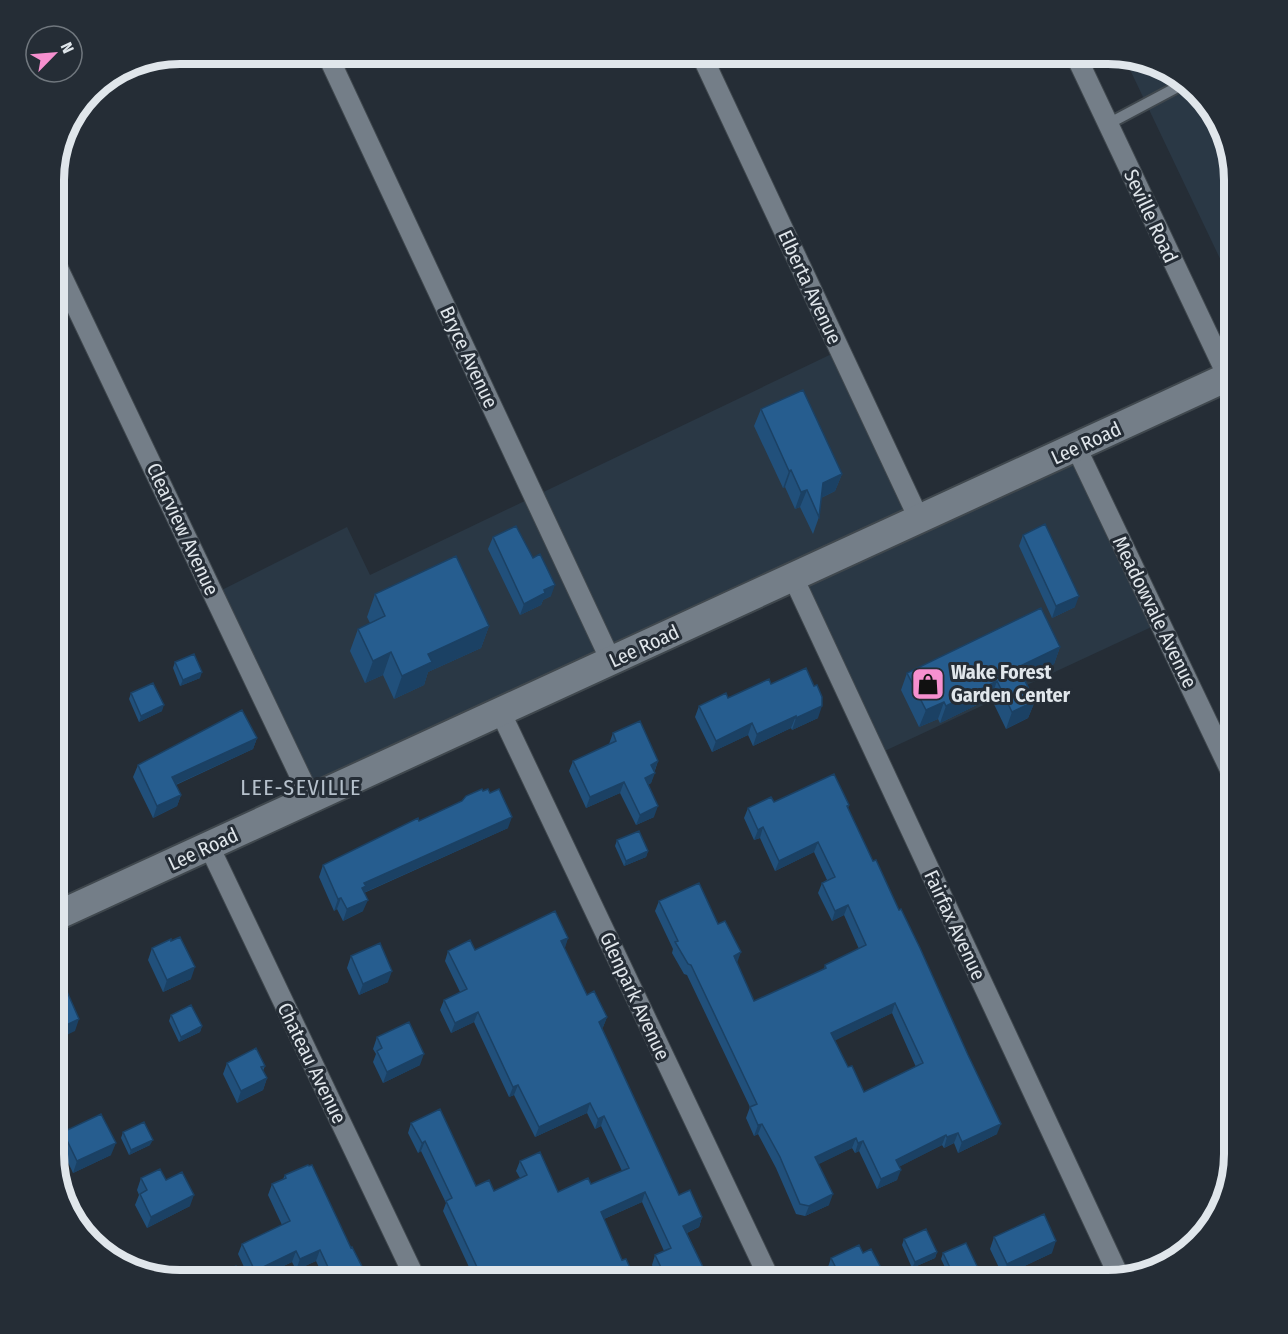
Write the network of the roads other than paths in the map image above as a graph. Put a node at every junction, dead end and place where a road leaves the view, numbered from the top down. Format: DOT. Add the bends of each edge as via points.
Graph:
graph roads {
  1 [pos="332,64"];
  2 [pos="706,65"];
  3 [pos="1080,65"];
  4 [pos="1177,87"];
  5 [pos="1108,124"];
  6 [pos="65,283"];
  7 [pos="1224,362"];
  8 [pos="1224,379"];
  9 [pos="1076,447"];
  10 [pos="919,519"];
  11 [pos="793,577"];
  12 [pos="611,661"];
  13 [pos="500,711"];
  14 [pos="1224,757"];
  15 [pos="311,799"];
  16 [pos="209,846"];
  17 [pos="64,912"];
  18 [pos="1116,1269"];
  19 [pos="411,1270"];
  20 [pos="765,1270"];
  1 -- 12 [label="street, Bryce Avenue"];
  2 -- 10 [label="street, Elberta Avenue"];
  3 -- 5 [label="street, Seville Road"];
  4 -- 5 [label="lane"];
  5 -- 7 [label="street, Seville Road"];
  6 -- 15 [label="street, Clearview Avenue"];
  8 -- 9 [label="main road, Lee Road"];
  9 -- 10 [label="main road, Lee Road"];
  9 -- 14 [label="street, Meadowvale Avenue"];
  10 -- 11 [label="main road, Lee Road"];
  11 -- 12 [label="main road, Lee Road"];
  11 -- 18 [label="street, Fairfax Avenue"];
  12 -- 13 [label="main road, Lee Road"];
  13 -- 15 [label="main road, Lee Road"];
  13 -- 20 [label="street, Glenpark Avenue"];
  15 -- 16 [label="main road, Lee Road"];
  16 -- 17 [label="main road, Lee Road"];
  16 -- 19 [label="street, Chateau Avenue"];
}
